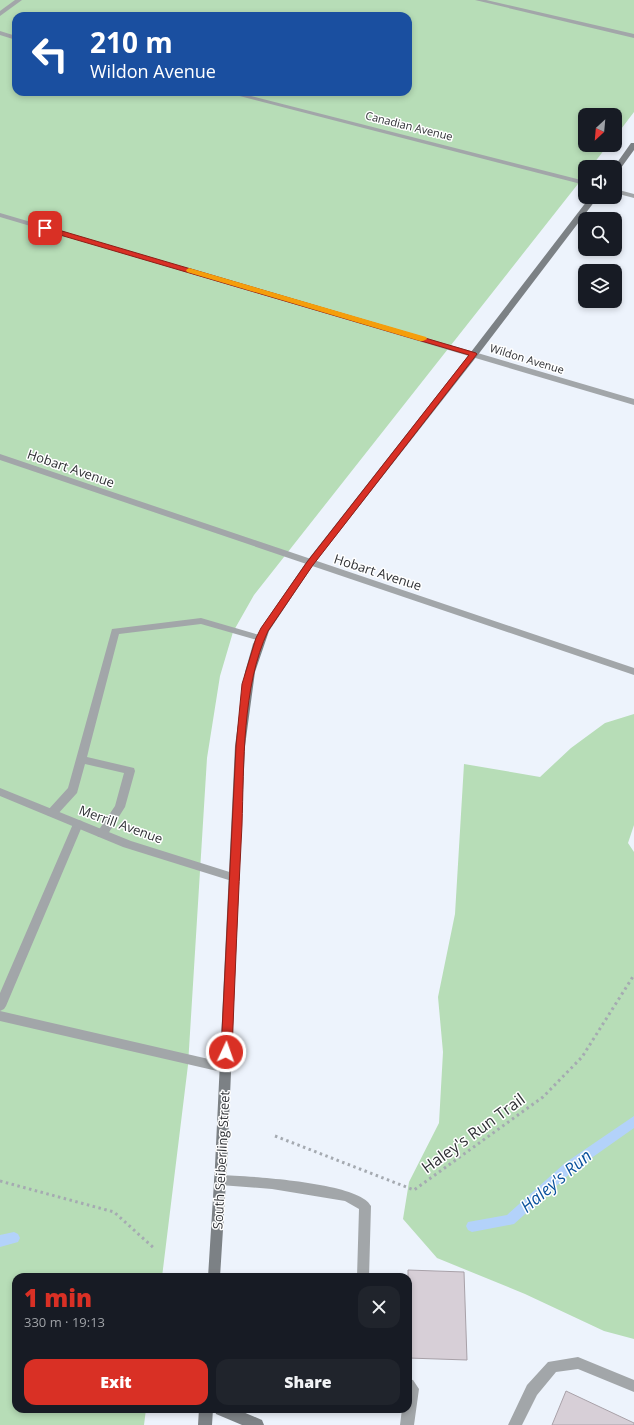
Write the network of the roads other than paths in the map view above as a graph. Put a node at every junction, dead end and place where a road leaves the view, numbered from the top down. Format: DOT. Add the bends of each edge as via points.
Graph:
graph roads {
  1 [pos="19,0"];
  2 [pos="478,0"];
  3 [pos="0,14"];
  4 [pos="0,33"];
  5 [pos="634,36"];
  6 [pos="12,37"];
  7 [pos="243,96"];
  8 [pos="634,145"];
  9 [pos="622,161"];
  10 [pos="578,181"];
  11 [pos="622,193"];
  12 [pos="634,196"];
  13 [pos="589,204"];
  14 [pos="0,215"];
  15 [pos="474,354"];
  16 [pos="634,402"];
  17 [pos="0,457"];
  18 [pos="310,564"];
  19 [pos="260,638"];
  20 [pos="634,672"];
  21 [pos="81,759"];
  22 [pos="0,792"];
  23 [pos="52,813"];
  24 [pos="78,824"];
  25 [pos="102,834"];
  26 [pos="234,878"];
  27 [pos="0,1006"];
  28 [pos="0,1016"];
  29 [pos="226,1068"];
  30 [pos="220,1180"];
  31 [pos="214,1273"];
  32 [pos="363,1273"];
  33 [pos="634,1386"];
  34 [pos="206,1413"];
  35 [pos="229,1413"];
  36 [pos="409,1413"];
  37 [pos="205,1425"];
  38 [pos="257,1425"];
  39 [pos="407,1425"];
  40 [pos="515,1425"];
  1 -- 3 [label="street"];
  2 -- 5 [label="street"];
  4 -- 6 [label="street"];
  7 -- 10 [label="street, Canadian Avenue"];
  8 -- 9 [label="main road"];
  11 -- 12 [label="street"];
  13 -- 15 [label="main road, South Seiberling Street"];
  14 -- 15 [label="street, Wildon Avenue"];
  15 -- 16 [label="street, Wildon Avenue"];
  15 -- 18 [label="main road, South Seiberling Street"];
  17 -- 18 [label="street, Hobart Avenue"];
  18 -- 19 [label="main road, South Seiberling Street"];
  18 -- 20 [label="street, Hobart Avenue"];
  19 -- 21 [label="street" via="201,621 115,631"];
  19 -- 26 [label="main road, South Seiberling Street" via="247,684 240,746"];
  21 -- 23 [label="street" via="73,790"];
  21 -- 25 [label="street" via="130,771 120,807"];
  22 -- 23 [label="street, Merrill Avenue"];
  23 -- 24 [label="street, Merrill Avenue"];
  24 -- 25 [label="street, Merrill Avenue"];
  24 -- 27 [label="street"];
  25 -- 26 [label="street, Merrill Avenue"];
  26 -- 29 [label="main road, South Seiberling Street"];
  28 -- 29 [label="street"];
  29 -- 30 [label="main road, South Seiberling Street"];
  30 -- 31 [label="main road, South Seiberling Street"];
  30 -- 32 [label="street" via="272,1183 347,1196 365,1206"];
  33 -- 40 [label="street" via="578,1363 554,1366 532,1390"];
  34 -- 37 [label="main road"];
  35 -- 38 [label="main road"];
  36 -- 39 [label="street"];
}
